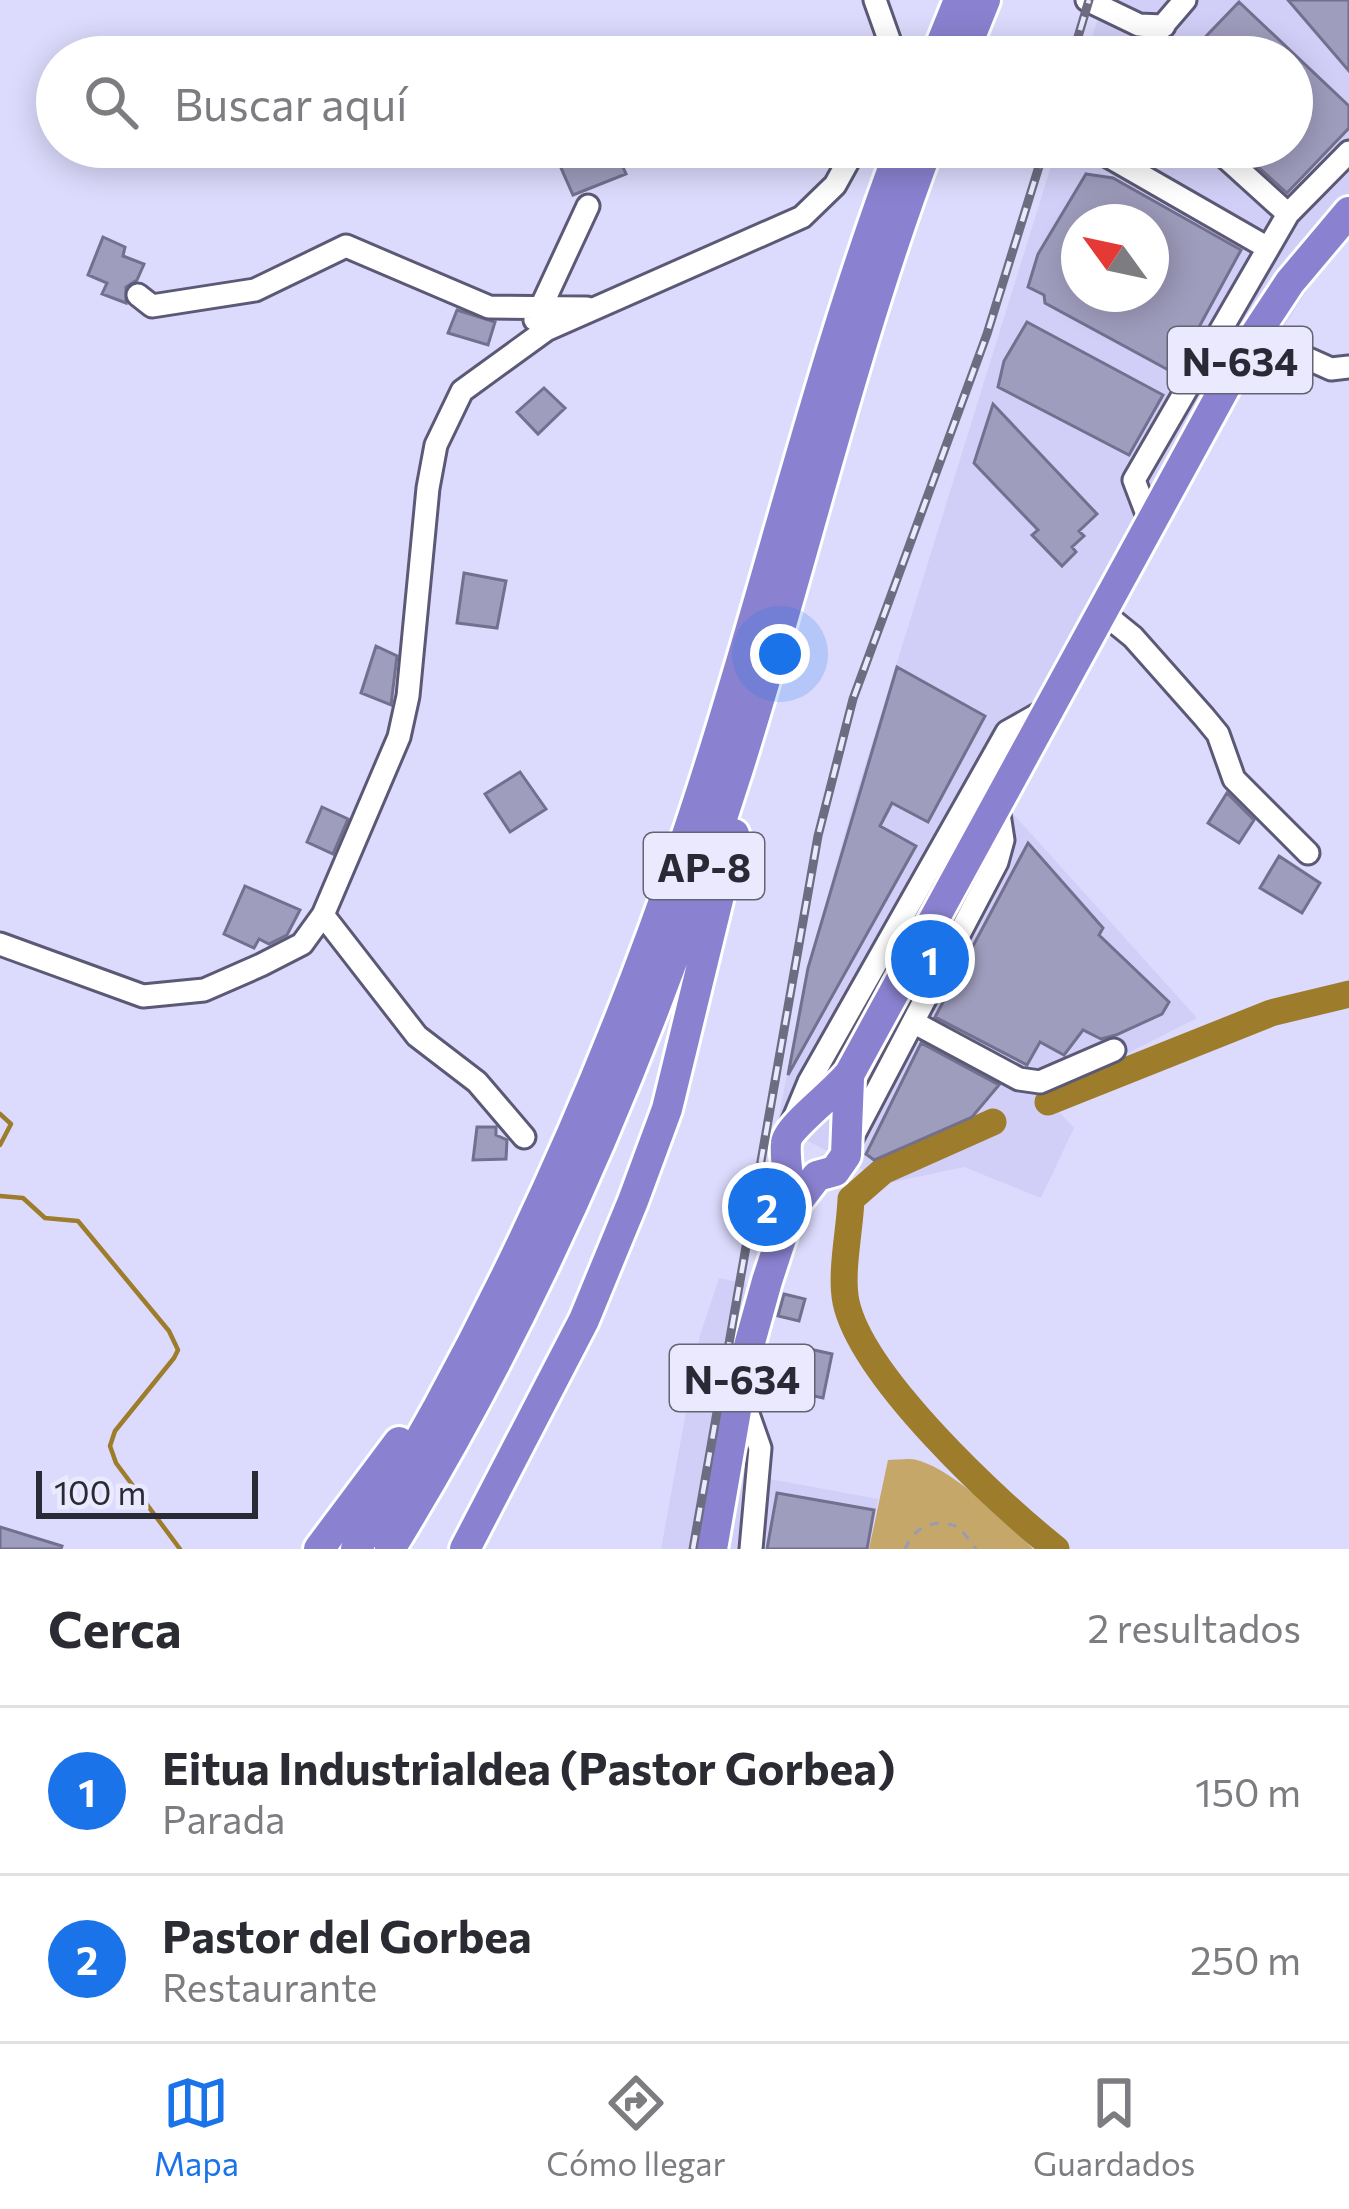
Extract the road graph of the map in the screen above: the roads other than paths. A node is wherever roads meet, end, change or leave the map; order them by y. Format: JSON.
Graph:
{"nodes":[{"id":1,"x":875,"y":0,"type":"edge"},
{"id":2,"x":959,"y":0,"type":"edge"},
{"id":3,"x":985,"y":0,"type":"edge"},
{"id":4,"x":1087,"y":0,"type":"edge"},
{"id":5,"x":1185,"y":0,"type":"edge"},
{"id":6,"x":1122,"y":14,"type":"junction"},
{"id":7,"x":1164,"y":26,"type":"junction"},
{"id":8,"x":888,"y":36,"type":"edge"},
{"id":9,"x":944,"y":36,"type":"edge"},
{"id":10,"x":970,"y":36,"type":"edge"},
{"id":11,"x":1130,"y":36,"type":"edge"},
{"id":12,"x":1155,"y":36,"type":"edge"},
{"id":13,"x":1349,"y":152,"type":"edge"},
{"id":14,"x":845,"y":168,"type":"edge"},
{"id":15,"x":894,"y":168,"type":"edge"},
{"id":16,"x":921,"y":168,"type":"edge"},
{"id":17,"x":1127,"y":168,"type":"edge"},
{"id":18,"x":1237,"y":168,"type":"edge"},
{"id":19,"x":588,"y":206,"type":"dead end"},
{"id":20,"x":1349,"y":212,"type":"edge"},
{"id":21,"x":1288,"y":214,"type":"junction"},
{"id":22,"x":1268,"y":248,"type":"junction"},
{"id":23,"x":138,"y":295,"type":"dead end"},
{"id":24,"x":593,"y":308,"type":"junction"},
{"id":25,"x":538,"y":309,"type":"junction"},
{"id":26,"x":1255,"y":335,"type":"junction"},
{"id":27,"x":527,"y":344,"type":"junction"},
{"id":28,"x":1349,"y":368,"type":"edge"},
{"id":29,"x":1150,"y":522,"type":"junction"},
{"id":30,"x":1101,"y":611,"type":"junction"},
{"id":31,"x":786,"y":613,"type":"junction"},
{"id":32,"x":1046,"y":710,"type":"junction"},
{"id":33,"x":997,"y":800,"type":"junction"},
{"id":34,"x":1308,"y":853,"type":"dead end"},
{"id":35,"x":322,"y":915,"type":"junction"},
{"id":36,"x":0,"y":944,"type":"edge"},
{"id":37,"x":913,"y":1022,"type":"junction"},
{"id":38,"x":1114,"y":1050,"type":"dead end"},
{"id":39,"x":850,"y":1073,"type":"junction"},
{"id":40,"x":801,"y":1121,"type":"junction"},
{"id":41,"x":524,"y":1137,"type":"dead end"},
{"id":42,"x":847,"y":1140,"type":"junction"},
{"id":43,"x":790,"y":1161,"type":"junction"},
{"id":44,"x":817,"y":1177,"type":"junction"},
{"id":45,"x":790,"y":1211,"type":"junction"},
{"id":46,"x":481,"y":1324,"type":"junction"},
{"id":47,"x":740,"y":1390,"type":"junction"},
{"id":48,"x":319,"y":1549,"type":"edge"},
{"id":49,"x":356,"y":1549,"type":"edge"},
{"id":50,"x":390,"y":1549,"type":"edge"},
{"id":51,"x":465,"y":1549,"type":"edge"},
{"id":52,"x":712,"y":1549,"type":"edge"},
{"id":53,"x":751,"y":1549,"type":"edge"}],
"edges":[{"from":1,"to":8,"type":"street"},
{"from":2,"to":9,"type":"highway"},
{"from":3,"to":10,"type":"highway"},
{"from":4,"to":6,"type":"street"},
{"from":5,"to":7,"type":"street"},
{"from":6,"to":7,"type":"street"},
{"from":6,"to":11,"type":"street"},
{"from":7,"to":12,"type":"street"},
{"from":13,"to":21,"type":"street"},
{"from":14,"to":24,"type":"street"},
{"from":15,"to":46,"type":"highway","number":"AP-8"},
{"from":16,"to":31,"type":"highway","number":"AP-8"},
{"from":17,"to":22,"type":"street"},
{"from":18,"to":21,"type":"street"},
{"from":19,"to":25,"type":"street"},
{"from":20,"to":26,"type":"highway","number":"N-634"},
{"from":21,"to":22,"type":"street"},
{"from":22,"to":29,"type":"street"},
{"from":23,"to":25,"type":"street"},
{"from":24,"to":25,"type":"street"},
{"from":24,"to":27,"type":"street"},
{"from":25,"to":27,"type":"street"},
{"from":26,"to":28,"type":"street"},
{"from":26,"to":29,"type":"highway","number":"N-634"},
{"from":27,"to":35,"type":"street"},
{"from":29,"to":30,"type":"highway","number":"N-634"},
{"from":30,"to":32,"type":"highway","number":"N-634"},
{"from":30,"to":34,"type":"street"},
{"from":31,"to":50,"type":"highway","number":"AP-8"},
{"from":31,"to":51,"type":"highway"},
{"from":32,"to":33,"type":"highway","number":"N-634"},
{"from":32,"to":40,"type":"street"},
{"from":33,"to":37,"type":"street"},
{"from":33,"to":39,"type":"highway","number":"N-634"},
{"from":35,"to":36,"type":"street"},
{"from":35,"to":41,"type":"street"},
{"from":37,"to":38,"type":"street"},
{"from":37,"to":42,"type":"street"},
{"from":39,"to":40,"type":"highway","number":"N-634"},
{"from":39,"to":42,"type":"highway","number":"N-634"},
{"from":40,"to":42,"type":"highway"},
{"from":40,"to":43,"type":"highway","number":"N-634"},
{"from":42,"to":44,"type":"highway","number":"N-634"},
{"from":43,"to":44,"type":"highway"},
{"from":43,"to":45,"type":"highway","number":"N-634"},
{"from":44,"to":45,"type":"highway","number":"N-634"},
{"from":45,"to":47,"type":"highway","number":"N-634"},
{"from":46,"to":48,"type":"highway"},
{"from":46,"to":49,"type":"highway","number":"AP-8"},
{"from":47,"to":52,"type":"highway","number":"N-634"},
{"from":47,"to":53,"type":"street"}]}
